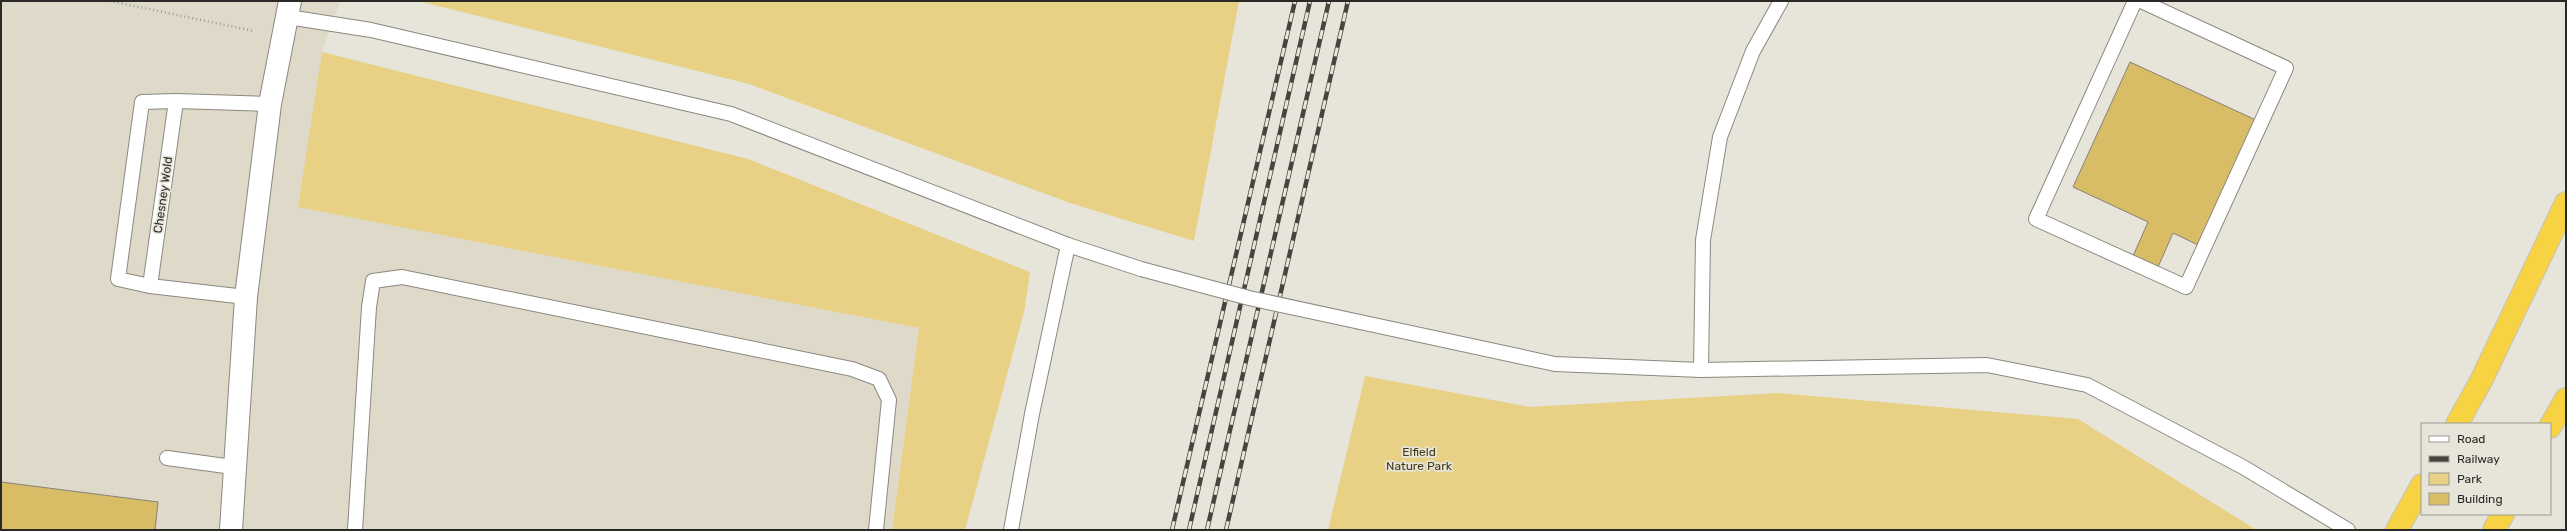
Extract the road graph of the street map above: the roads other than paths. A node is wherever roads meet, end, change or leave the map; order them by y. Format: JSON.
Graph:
{"nodes":[{"id":1,"x":1781,"y":1,"type":"edge"},
{"id":2,"x":2135,"y":1,"type":"edge"},
{"id":3,"x":2141,"y":1,"type":"edge"},
{"id":4,"x":288,"y":19,"type":"edge"},
{"id":5,"x":176,"y":101,"type":"junction"},
{"id":6,"x":270,"y":104,"type":"junction"},
{"id":7,"x":2566,"y":203,"type":"edge"},
{"id":8,"x":1068,"y":245,"type":"junction"},
{"id":9,"x":150,"y":286,"type":"junction"},
{"id":10,"x":246,"y":297,"type":"junction"},
{"id":11,"x":1701,"y":370,"type":"junction"},
{"id":12,"x":2566,"y":399,"type":"edge"},
{"id":13,"x":2457,"y":423,"type":"edge"},
{"id":14,"x":2551,"y":425,"type":"edge"},
{"id":15,"x":167,"y":458,"type":"dead end"},
{"id":16,"x":233,"y":467,"type":"junction"},
{"id":17,"x":2421,"y":487,"type":"edge"},
{"id":18,"x":2502,"y":515,"type":"edge"},
{"id":19,"x":231,"y":530,"type":"edge"},
{"id":20,"x":355,"y":530,"type":"edge"},
{"id":21,"x":876,"y":530,"type":"edge"},
{"id":22,"x":1011,"y":530,"type":"edge"},
{"id":23,"x":2348,"y":530,"type":"edge"},
{"id":24,"x":2397,"y":530,"type":"edge"},
{"id":25,"x":2494,"y":530,"type":"edge"}],
"edges":[{"from":1,"to":11,"type":"lane"},
{"from":2,"to":3,"type":"lane"},
{"from":4,"to":6,"type":"street"},
{"from":4,"to":8,"type":"lane"},
{"from":5,"to":6,"type":"lane"},
{"from":5,"to":9,"type":"lane","name":"Chesney Wold"},
{"from":5,"to":9,"type":"lane"},
{"from":6,"to":10,"type":"street"},
{"from":7,"to":13,"type":"highway"},
{"from":8,"to":11,"type":"lane","bridge":true},
{"from":8,"to":22,"type":"lane"},
{"from":9,"to":10,"type":"lane"},
{"from":10,"to":16,"type":"street"},
{"from":11,"to":23,"type":"lane"},
{"from":12,"to":14,"type":"highway"},
{"from":15,"to":16,"type":"lane"},
{"from":16,"to":19,"type":"street"},
{"from":17,"to":24,"type":"highway"},
{"from":18,"to":25,"type":"highway"},
{"from":20,"to":21,"type":"lane"}]}
